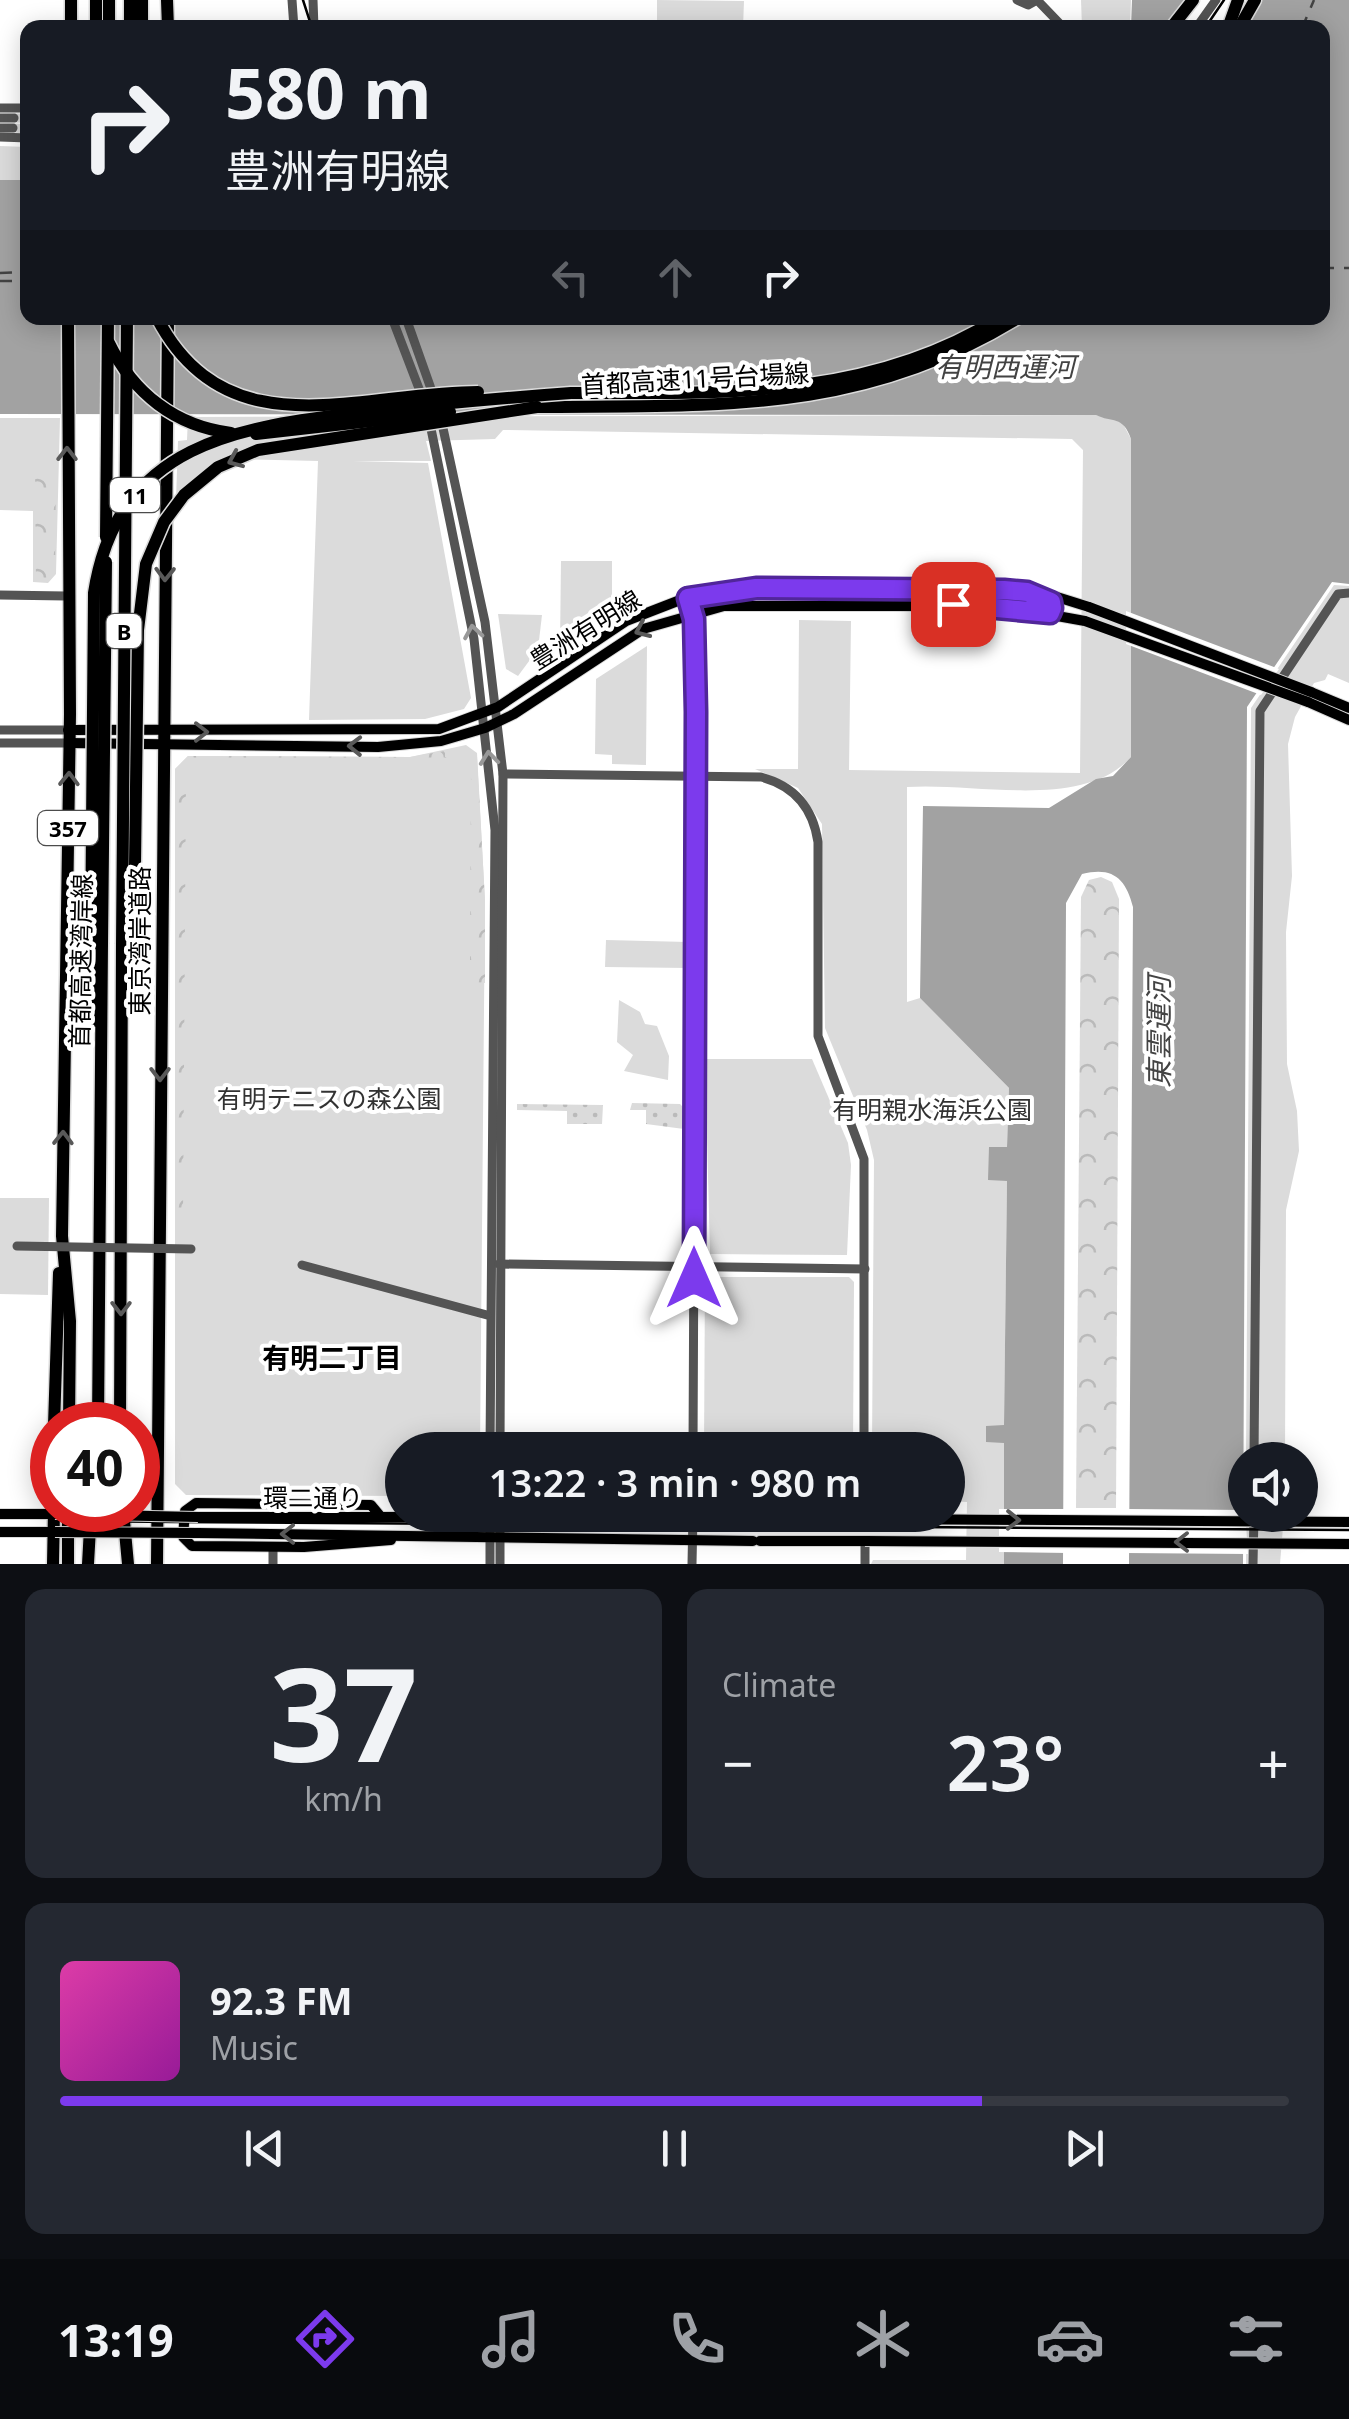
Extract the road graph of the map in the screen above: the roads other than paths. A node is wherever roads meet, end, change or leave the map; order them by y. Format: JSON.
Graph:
{"nodes":[{"id":1,"x":1017,"y":0,"type":"edge"},
{"id":2,"x":1037,"y":0,"type":"edge"},
{"id":3,"x":1193,"y":0,"type":"edge"},
{"id":4,"x":1056,"y":20,"type":"edge"},
{"id":5,"x":1177,"y":20,"type":"edge"},
{"id":6,"x":0,"y":118,"type":"edge"},
{"id":7,"x":0,"y":128,"type":"edge"},
{"id":8,"x":68,"y":325,"type":"edge"},
{"id":9,"x":104,"y":325,"type":"edge"},
{"id":10,"x":106,"y":325,"type":"edge"},
{"id":11,"x":127,"y":325,"type":"edge"},
{"id":12,"x":161,"y":325,"type":"edge"},
{"id":13,"x":168,"y":325,"type":"edge"},
{"id":14,"x":395,"y":325,"type":"edge"},
{"id":15,"x":409,"y":325,"type":"edge"},
{"id":16,"x":984,"y":325,"type":"edge"},
{"id":17,"x":1004,"y":325,"type":"edge"},
{"id":18,"x":572,"y":393,"type":"junction"},
{"id":19,"x":537,"y":407,"type":"junction"},
{"id":20,"x":1027,"y":592,"type":"junction"},
{"id":21,"x":1349,"y":593,"type":"edge"},
{"id":22,"x":0,"y":595,"type":"edge"},
{"id":23,"x":66,"y":596,"type":"junction"},
{"id":24,"x":688,"y":598,"type":"junction"},
{"id":25,"x":692,"y":612,"type":"junction"},
{"id":26,"x":1050,"y":613,"type":"junction"},
{"id":27,"x":498,"y":707,"type":"junction"},
{"id":28,"x":1349,"y":708,"type":"edge"},
{"id":29,"x":484,"y":714,"type":"junction"},
{"id":30,"x":1349,"y":720,"type":"edge"},
{"id":31,"x":499,"y":721,"type":"junction"},
{"id":32,"x":485,"y":728,"type":"junction"},
{"id":33,"x":0,"y":730,"type":"edge"},
{"id":34,"x":69,"y":737,"type":"junction"},
{"id":35,"x":163,"y":738,"type":"junction"},
{"id":36,"x":0,"y":744,"type":"edge"},
{"id":37,"x":503,"y":774,"type":"junction"},
{"id":38,"x":696,"y":775,"type":"junction"},
{"id":39,"x":97,"y":944,"type":"junction"},
{"id":40,"x":128,"y":944,"type":"junction"},
{"id":41,"x":159,"y":1198,"type":"junction"},
{"id":42,"x":62,"y":1236,"type":"junction"},
{"id":43,"x":17,"y":1246,"type":"dead end"},
{"id":44,"x":191,"y":1249,"type":"dead end"},
{"id":45,"x":503,"y":1264,"type":"junction"},
{"id":46,"x":302,"y":1265,"type":"dead end"},
{"id":47,"x":491,"y":1265,"type":"junction"},
{"id":48,"x":692,"y":1265,"type":"junction"},
{"id":49,"x":865,"y":1269,"type":"junction"},
{"id":50,"x":487,"y":1315,"type":"dead end"},
{"id":51,"x":54,"y":1402,"type":"edge"},
{"id":52,"x":69,"y":1402,"type":"edge"},
{"id":53,"x":96,"y":1402,"type":"edge"},
{"id":54,"x":120,"y":1402,"type":"edge"},
{"id":55,"x":490,"y":1432,"type":"edge"},
{"id":56,"x":500,"y":1432,"type":"edge"},
{"id":57,"x":693,"y":1432,"type":"edge"},
{"id":58,"x":864,"y":1432,"type":"edge"},
{"id":59,"x":1254,"y":1442,"type":"edge"},
{"id":60,"x":30,"y":1513,"type":"edge"},
{"id":61,"x":0,"y":1514,"type":"edge"},
{"id":62,"x":160,"y":1516,"type":"edge"},
{"id":63,"x":166,"y":1516,"type":"junction"},
{"id":64,"x":381,"y":1517,"type":"junction"},
{"id":65,"x":385,"y":1517,"type":"edge"},
{"id":66,"x":965,"y":1520,"type":"edge"},
{"id":67,"x":1349,"y":1522,"type":"edge"},
{"id":68,"x":0,"y":1532,"type":"edge"},
{"id":69,"x":30,"y":1532,"type":"edge"},
{"id":70,"x":54,"y":1532,"type":"joint"},
{"id":71,"x":60,"y":1532,"type":"edge"},
{"id":72,"x":92,"y":1532,"type":"edge"},
{"id":73,"x":95,"y":1532,"type":"edge"},
{"id":74,"x":120,"y":1532,"type":"edge"},
{"id":75,"x":124,"y":1532,"type":"edge"},
{"id":76,"x":494,"y":1532,"type":"edge"},
{"id":77,"x":496,"y":1532,"type":"edge"},
{"id":78,"x":692,"y":1532,"type":"edge"},
{"id":79,"x":1254,"y":1532,"type":"edge"},
{"id":80,"x":166,"y":1533,"type":"junction"},
{"id":81,"x":412,"y":1537,"type":"junction"},
{"id":82,"x":495,"y":1538,"type":"junction"},
{"id":83,"x":692,"y":1541,"type":"junction"},
{"id":84,"x":866,"y":1542,"type":"junction"},
{"id":85,"x":1349,"y":1544,"type":"edge"},
{"id":86,"x":273,"y":1547,"type":"junction"},
{"id":87,"x":62,"y":1560,"type":"edge"},
{"id":88,"x":88,"y":1564,"type":"edge"},
{"id":89,"x":97,"y":1564,"type":"edge"},
{"id":90,"x":119,"y":1564,"type":"edge"},
{"id":91,"x":128,"y":1564,"type":"edge"},
{"id":92,"x":157,"y":1564,"type":"edge"},
{"id":93,"x":165,"y":1564,"type":"edge"},
{"id":94,"x":273,"y":1564,"type":"edge"},
{"id":95,"x":490,"y":1564,"type":"edge"},
{"id":96,"x":500,"y":1564,"type":"edge"},
{"id":97,"x":692,"y":1564,"type":"edge"},
{"id":98,"x":865,"y":1564,"type":"edge"},
{"id":99,"x":1253,"y":1564,"type":"edge"}],
"edges":[{"from":1,"to":2,"type":"street"},
{"from":2,"to":4,"type":"street"},
{"from":3,"to":5,"type":"highway"},
{"from":6,"to":7,"type":"street"},
{"from":23,"to":8,"type":"highway","number":"357","one_way":true},
{"from":9,"to":39,"type":"highway","name":"首都高速湾岸線","number":"B","bridge":true},
{"from":10,"to":19,"type":"highway","number":"11","bridge":true},
{"from":11,"to":40,"type":"highway","name":"首都高速湾岸線","number":"B","bridge":true},
{"from":12,"to":18,"type":"highway","number":"11","bridge":true},
{"from":13,"to":35,"type":"highway","name":"東京湾岸道路","one_way":true,"bridge":true},
{"from":29,"to":14,"type":"street","one_way":true,"bridge":true},
{"from":15,"to":27,"type":"street","bridge":true},
{"from":16,"to":18,"type":"highway","name":"首都高速11号台場線","number":"11"},
{"from":17,"to":19,"type":"highway","name":"首都高速11号台場線","number":"11"},
{"from":18,"to":39,"type":"highway","number":"11","bridge":true},
{"from":19,"to":40,"type":"highway","number":"11","one_way":true,"bridge":true},
{"from":20,"to":24,"type":"main road","name":"豊洲有明線"},
{"from":20,"to":26,"type":"main road"},
{"from":20,"to":28,"type":"main road","name":"豊洲有明線","bridge":true},
{"from":21,"to":59,"type":"street"},
{"from":22,"to":23,"type":"street"},
{"from":23,"to":34,"type":"highway","number":"357"},
{"from":24,"to":25,"type":"street"},
{"from":24,"to":27,"type":"main road","name":"豊洲有明線"},
{"from":25,"to":26,"type":"main road","name":"豊洲有明線"},
{"from":25,"to":31,"type":"main road","name":"豊洲有明線","one_way":true},
{"from":25,"to":38,"type":"street"},
{"from":26,"to":30,"type":"main road","name":"豊洲有明線","bridge":true},
{"from":27,"to":29,"type":"main road","name":"豊洲有明線"},
{"from":27,"to":31,"type":"street"},
{"from":29,"to":32,"type":"street"},
{"from":35,"to":29,"type":"main road","name":"豊洲有明線","one_way":true},
{"from":31,"to":32,"type":"main road","name":"豊洲有明線"},
{"from":31,"to":37,"type":"street"},
{"from":32,"to":35,"type":"main road","name":"豊洲有明線","one_way":true},
{"from":47,"to":32,"type":"street","one_way":true},
{"from":33,"to":34,"type":"street"},
{"from":34,"to":35,"type":"main road","name":"豊洲有明線"},
{"from":34,"to":36,"type":"street"},
{"from":42,"to":34,"type":"highway","number":"357","one_way":true},
{"from":35,"to":41,"type":"highway","name":"東京湾岸道路","one_way":true},
{"from":37,"to":38,"type":"street"},
{"from":37,"to":45,"type":"street"},
{"from":38,"to":48,"type":"street"},
{"from":38,"to":49,"type":"street"},
{"from":39,"to":53,"type":"highway","number":"11"},
{"from":40,"to":54,"type":"highway","name":"首都高速湾岸線","number":"B","one_way":true},
{"from":41,"to":63,"type":"highway"},
{"from":41,"to":92,"type":"highway","name":"東京湾岸道路"},
{"from":42,"to":51,"type":"highway","number":"357"},
{"from":42,"to":52,"type":"highway","number":"357"},
{"from":43,"to":44,"type":"street","bridge":true},
{"from":45,"to":47,"type":"street"},
{"from":45,"to":48,"type":"street"},
{"from":45,"to":56,"type":"street"},
{"from":46,"to":50,"type":"street"},
{"from":47,"to":55,"type":"street"},
{"from":48,"to":49,"type":"street"},
{"from":48,"to":57,"type":"street"},
{"from":49,"to":58,"type":"street"},
{"from":60,"to":61,"type":"main road"},
{"from":62,"to":63,"type":"main road","name":"環二通り","bridge":true},
{"from":63,"to":64,"type":"main road","name":"環二通り","bridge":true},
{"from":63,"to":80,"type":"highway","bridge":true},
{"from":64,"to":65,"type":"main road","name":"環二通り"},
{"from":64,"to":86,"type":"main road"},
{"from":66,"to":67,"type":"main road","name":"環二通り","one_way":true,"bridge":true},
{"from":68,"to":69,"type":"main road"},
{"from":70,"to":80,"type":"main road","name":"環二通り","bridge":true},
{"from":70,"to":87,"type":"highway"},
{"from":71,"to":87,"type":"highway"},
{"from":72,"to":88,"type":"highway"},
{"from":73,"to":89,"type":"highway"},
{"from":74,"to":90,"type":"highway"},
{"from":75,"to":91,"type":"highway"},
{"from":76,"to":82,"type":"street"},
{"from":77,"to":82,"type":"street"},
{"from":78,"to":83,"type":"street"},
{"from":79,"to":99,"type":"street"},
{"from":81,"to":80,"type":"main road","name":"環二通り","one_way":true,"bridge":true},
{"from":80,"to":93,"type":"highway"},
{"from":81,"to":82,"type":"main road","name":"環二通り"},
{"from":81,"to":86,"type":"main road"},
{"from":82,"to":83,"type":"main road","name":"環二通り"},
{"from":82,"to":95,"type":"street"},
{"from":82,"to":96,"type":"street"},
{"from":83,"to":84,"type":"main road","name":"環二通り"},
{"from":83,"to":97,"type":"street"},
{"from":85,"to":84,"type":"main road","name":"環二通り","one_way":true,"bridge":true},
{"from":84,"to":98,"type":"street"},
{"from":86,"to":94,"type":"street"}]}
